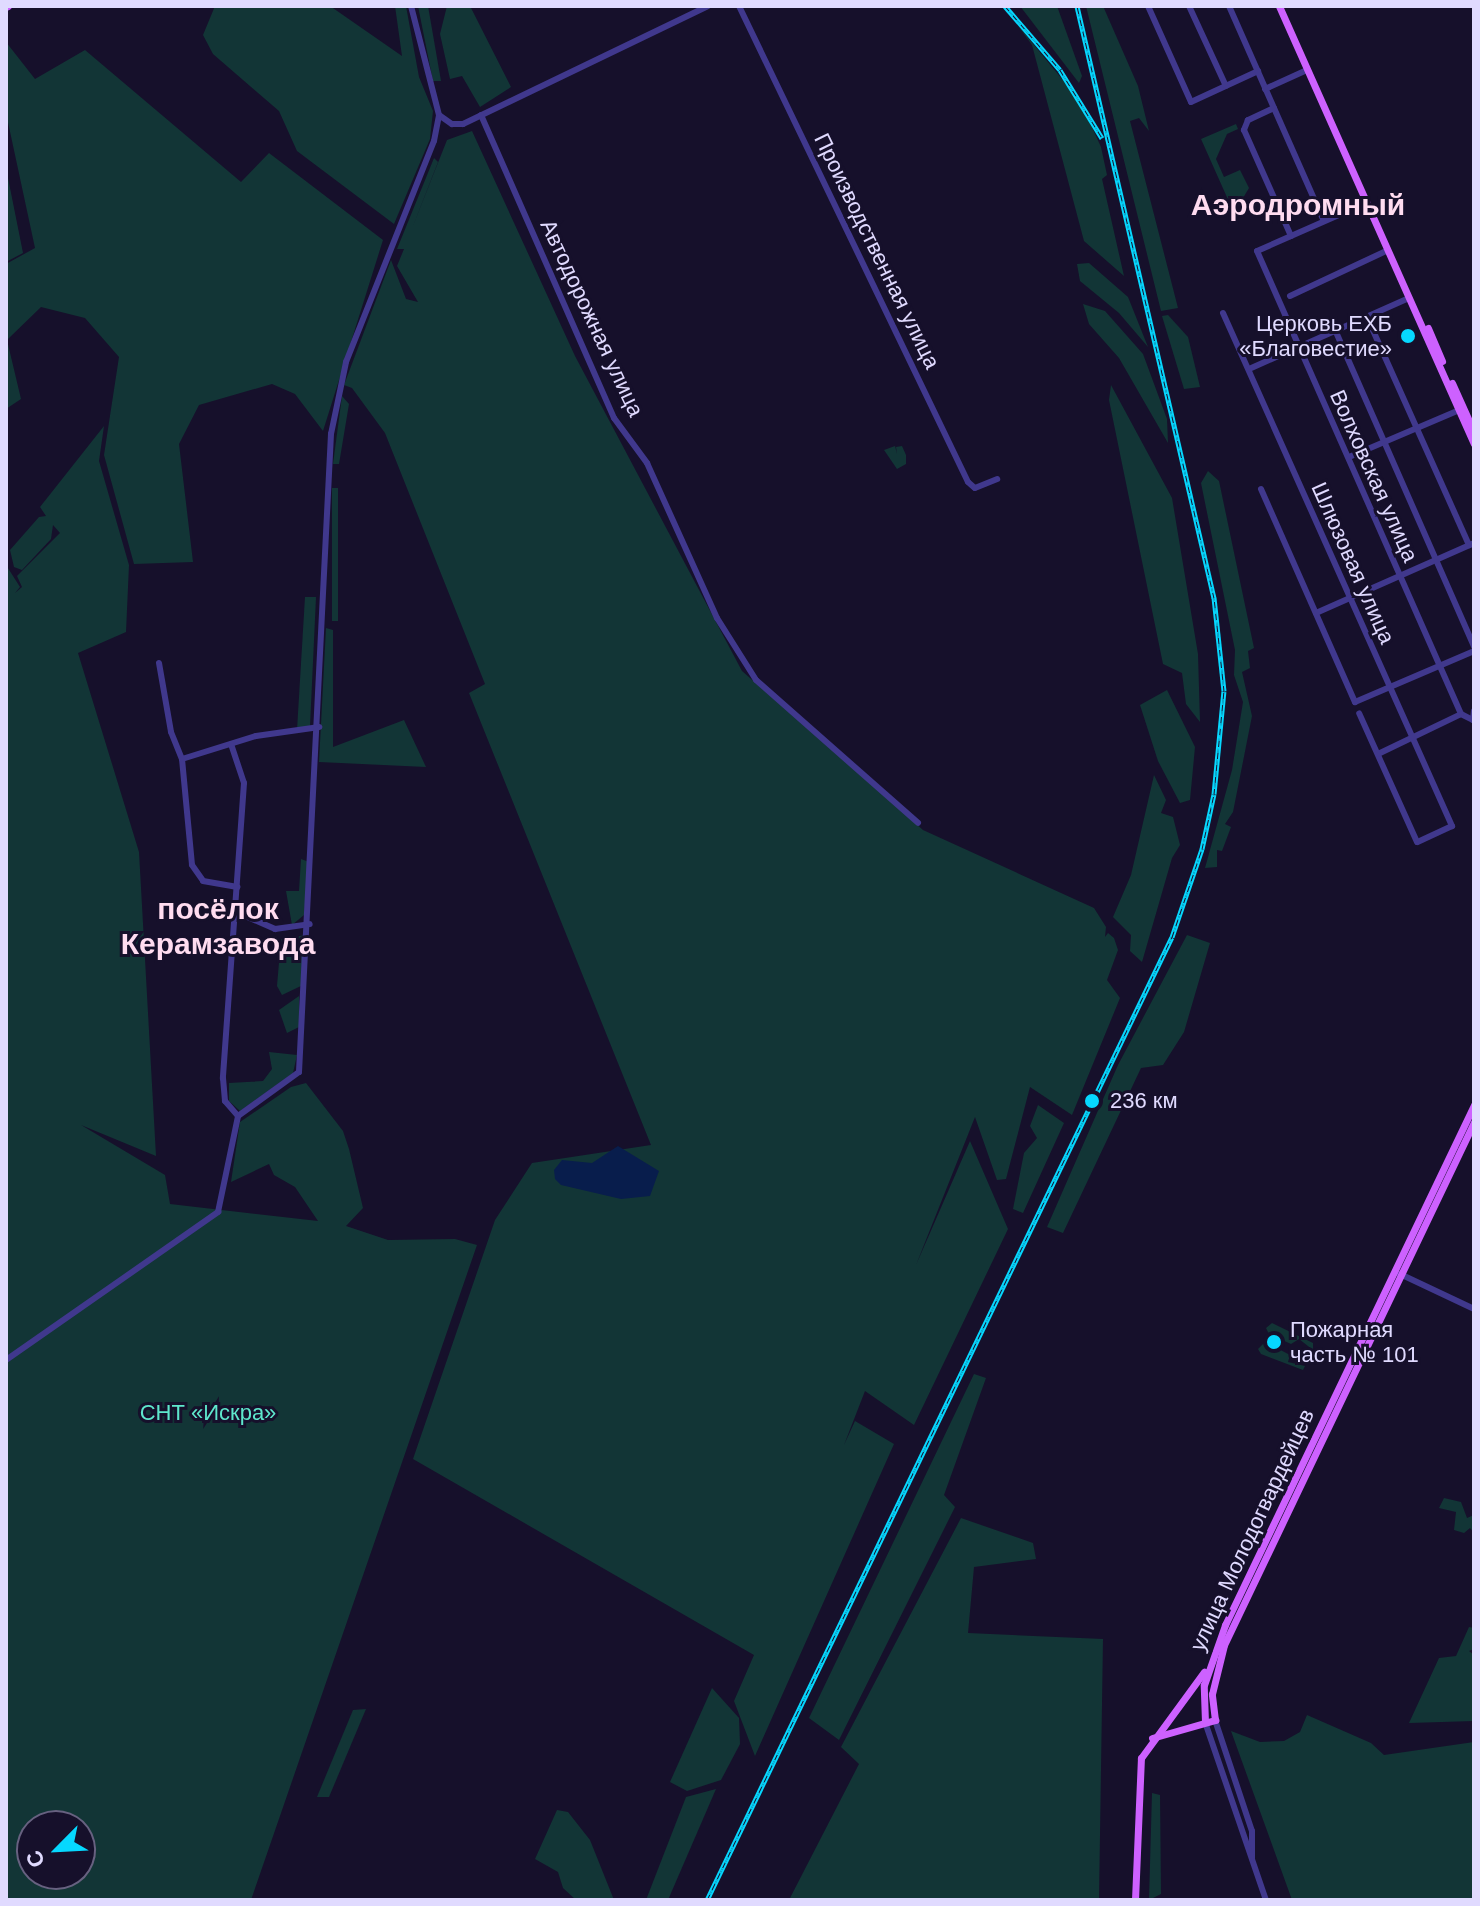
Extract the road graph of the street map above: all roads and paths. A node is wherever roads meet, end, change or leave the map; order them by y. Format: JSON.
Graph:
{"nodes":[{"id":1,"x":411,"y":6,"type":"edge"},
{"id":2,"x":708,"y":6,"type":"edge"},
{"id":3,"x":739,"y":6,"type":"edge"},
{"id":4,"x":1148,"y":6,"type":"edge"},
{"id":5,"x":1189,"y":6,"type":"edge"},
{"id":6,"x":1229,"y":6,"type":"edge"},
{"id":7,"x":1281,"y":6,"type":"edge"},
{"id":8,"x":1309,"y":69,"type":"junction"},
{"id":9,"x":1258,"y":71,"type":"junction"},
{"id":10,"x":1226,"y":86,"type":"junction"},
{"id":11,"x":1265,"y":89,"type":"junction"},
{"id":12,"x":1274,"y":108,"type":"junction"},
{"id":13,"x":439,"y":115,"type":"junction"},
{"id":14,"x":481,"y":115,"type":"junction"},
{"id":15,"x":1368,"y":202,"type":"junction"},
{"id":16,"x":1324,"y":221,"type":"junction"},
{"id":17,"x":1291,"y":236,"type":"junction"},
{"id":18,"x":1390,"y":249,"type":"junction"},
{"id":19,"x":1290,"y":296,"type":"dead end"},
{"id":20,"x":1411,"y":298,"type":"junction"},
{"id":21,"x":1223,"y":313,"type":"dead end"},
{"id":22,"x":1367,"y":317,"type":"junction"},
{"id":23,"x":1336,"y":332,"type":"junction"},
{"id":24,"x":1299,"y":348,"type":"junction"},
{"id":25,"x":1249,"y":369,"type":"junction"},
{"id":26,"x":1461,"y":409,"type":"junction"},
{"id":27,"x":1416,"y":430,"type":"junction"},
{"id":28,"x":1474,"y":432,"type":"edge"},
{"id":29,"x":1382,"y":443,"type":"junction"},
{"id":30,"x":1474,"y":444,"type":"edge"},
{"id":31,"x":1349,"y":457,"type":"junction"},
{"id":32,"x":997,"y":479,"type":"dead end"},
{"id":33,"x":1261,"y":489,"type":"dead end"},
{"id":34,"x":1472,"y":544,"type":"edge"},
{"id":35,"x":1435,"y":560,"type":"junction"},
{"id":36,"x":1399,"y":576,"type":"junction"},
{"id":37,"x":1350,"y":599,"type":"junction"},
{"id":38,"x":1316,"y":613,"type":"junction"},
{"id":39,"x":1474,"y":649,"type":"edge"},
{"id":40,"x":159,"y":663,"type":"dead end"},
{"id":41,"x":1439,"y":665,"type":"junction"},
{"id":42,"x":1389,"y":687,"type":"junction"},
{"id":43,"x":1474,"y":711,"type":"edge"},
{"id":44,"x":1359,"y":713,"type":"dead end"},
{"id":45,"x":1461,"y":714,"type":"junction"},
{"id":46,"x":319,"y":727,"type":"junction"},
{"id":47,"x":1412,"y":737,"type":"junction"},
{"id":48,"x":231,"y":744,"type":"junction"},
{"id":49,"x":1378,"y":754,"type":"junction"},
{"id":50,"x":182,"y":759,"type":"junction"},
{"id":51,"x":918,"y":823,"type":"dead end"},
{"id":52,"x":237,"y":887,"type":"junction"},
{"id":53,"x":234,"y":911,"type":"junction"},
{"id":54,"x":310,"y":924,"type":"junction"},
{"id":55,"x":1474,"y":1106,"type":"edge"},
{"id":56,"x":238,"y":1116,"type":"junction"},
{"id":57,"x":1474,"y":1122,"type":"edge"},
{"id":58,"x":1468,"y":1133,"type":"edge"},
{"id":59,"x":1398,"y":1273,"type":"junction"},
{"id":60,"x":1474,"y":1309,"type":"edge"},
{"id":61,"x":6,"y":1360,"type":"edge"},
{"id":62,"x":1302,"y":1472,"type":"junction"},
{"id":63,"x":1209,"y":1663,"type":"junction"},
{"id":64,"x":1215,"y":1720,"type":"junction"},
{"id":65,"x":1205,"y":1722,"type":"junction"},
{"id":66,"x":1152,"y":1738,"type":"junction"},
{"id":67,"x":1252,"y":1862,"type":"junction"},
{"id":68,"x":1135,"y":1900,"type":"edge"},
{"id":69,"x":1266,"y":1900,"type":"edge"}],
"edges":[{"from":1,"to":13,"type":"street"},
{"from":2,"to":14,"type":"street"},
{"from":3,"to":32,"type":"street","name":"Производственная улица"},
{"from":4,"to":10,"type":"street"},
{"from":5,"to":10,"type":"street"},
{"from":6,"to":9,"type":"street"},
{"from":7,"to":8,"type":"main road"},
{"from":8,"to":11,"type":"street"},
{"from":8,"to":15,"type":"main road"},
{"from":9,"to":10,"type":"street"},
{"from":9,"to":11,"type":"street"},
{"from":11,"to":12,"type":"street"},
{"from":12,"to":16,"type":"street"},
{"from":12,"to":17,"type":"street"},
{"from":13,"to":14,"type":"street"},
{"from":13,"to":46,"type":"street"},
{"from":14,"to":51,"type":"street","name":"Автодорожная улица"},
{"from":15,"to":16,"type":"street"},
{"from":15,"to":18,"type":"main road"},
{"from":16,"to":17,"type":"street"},
{"from":17,"to":24,"type":"street","name":"Волховская улица"},
{"from":18,"to":19,"type":"street"},
{"from":18,"to":20,"type":"main road"},
{"from":20,"to":22,"type":"street"},
{"from":20,"to":26,"type":"main road"},
{"from":21,"to":25,"type":"street","name":"Шлюзовая улица"},
{"from":22,"to":23,"type":"street"},
{"from":22,"to":27,"type":"street"},
{"from":23,"to":24,"type":"street"},
{"from":23,"to":29,"type":"street"},
{"from":24,"to":25,"type":"street"},
{"from":24,"to":31,"type":"street","name":"Волховская улица"},
{"from":25,"to":37,"type":"street","name":"Шлюзовая улица"},
{"from":26,"to":27,"type":"street"},
{"from":26,"to":28,"type":"main road"},
{"from":26,"to":30,"type":"main road"},
{"from":27,"to":29,"type":"street"},
{"from":27,"to":34,"type":"street"},
{"from":29,"to":31,"type":"street"},
{"from":29,"to":35,"type":"street"},
{"from":31,"to":36,"type":"street","name":"Волховская улица"},
{"from":33,"to":38,"type":"street"},
{"from":34,"to":35,"type":"street"},
{"from":35,"to":36,"type":"street"},
{"from":35,"to":39,"type":"street"},
{"from":36,"to":37,"type":"street"},
{"from":36,"to":41,"type":"street","name":"Волховская улица"},
{"from":37,"to":38,"type":"street"},
{"from":37,"to":42,"type":"street","name":"Шлюзовая улица"},
{"from":38,"to":42,"type":"street"},
{"from":39,"to":41,"type":"street"},
{"from":40,"to":50,"type":"street"},
{"from":41,"to":42,"type":"street"},
{"from":41,"to":45,"type":"street","name":"Волховская улица"},
{"from":42,"to":47,"type":"street","name":"Шлюзовая улица"},
{"from":43,"to":45,"type":"street"},
{"from":44,"to":49,"type":"street"},
{"from":45,"to":47,"type":"street"},
{"from":46,"to":48,"type":"street"},
{"from":46,"to":54,"type":"street"},
{"from":47,"to":49,"type":"street"},
{"from":47,"to":49,"type":"street","name":"Шлюзовая улица"},
{"from":48,"to":50,"type":"street"},
{"from":48,"to":52,"type":"street"},
{"from":50,"to":52,"type":"street"},
{"from":52,"to":53,"type":"street"},
{"from":53,"to":54,"type":"street"},
{"from":53,"to":56,"type":"street"},
{"from":54,"to":56,"type":"street"},
{"from":55,"to":58,"type":"main road","name":"улица Молодогвардейцев"},
{"from":56,"to":61,"type":"street"},
{"from":57,"to":58,"type":"main road","name":"улица Молодогвардейцев"},
{"from":58,"to":59,"type":"main road","name":"улица Молодогвардейцев"},
{"from":59,"to":60,"type":"street"},
{"from":59,"to":62,"type":"main road","name":"улица Молодогвардейцев"},
{"from":62,"to":63,"type":"main road","name":"улица Молодогвардейцев"},
{"from":62,"to":64,"type":"main road","name":"улица Молодогвардейцев"},
{"from":63,"to":65,"type":"main road","name":"улица Молодогвардейцев"},
{"from":63,"to":66,"type":"main road"},
{"from":64,"to":65,"type":"main road"},
{"from":64,"to":67,"type":"street","name":"улица Молодогвардейцев"},
{"from":65,"to":66,"type":"main road"},
{"from":65,"to":67,"type":"street","name":"улица Молодогвардейцев"},
{"from":66,"to":68,"type":"main road"},
{"from":67,"to":69,"type":"street"}]}
